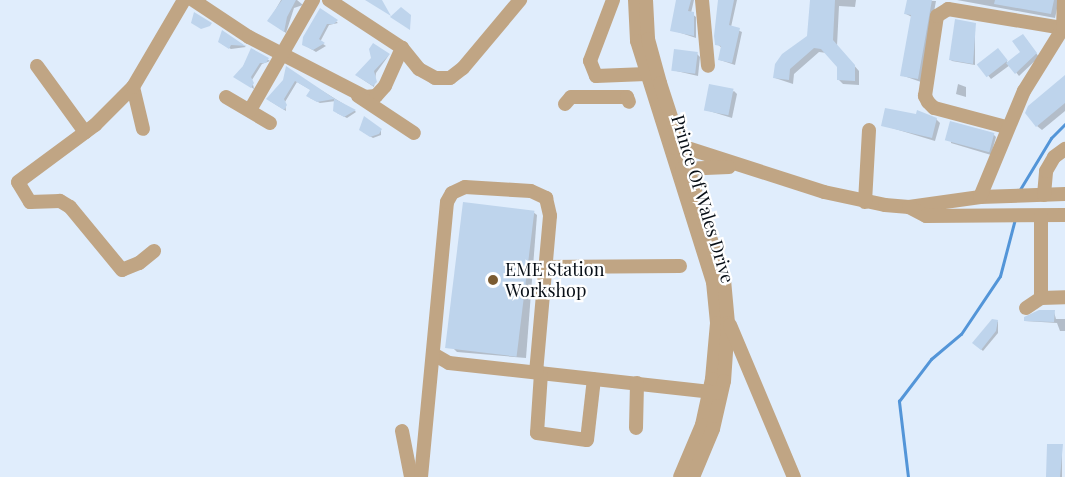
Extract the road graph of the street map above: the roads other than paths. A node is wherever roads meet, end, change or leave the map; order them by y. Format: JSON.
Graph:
{"nodes":[{"id":1,"x":184,"y":0,"type":"edge"},
{"id":2,"x":193,"y":0,"type":"edge"},
{"id":3,"x":313,"y":0,"type":"edge"},
{"id":4,"x":329,"y":0,"type":"edge"},
{"id":5,"x":520,"y":0,"type":"edge"},
{"id":6,"x":613,"y":0,"type":"edge"},
{"id":7,"x":635,"y":0,"type":"edge"},
{"id":8,"x":646,"y":0,"type":"edge"},
{"id":9,"x":702,"y":0,"type":"edge"},
{"id":10,"x":1064,"y":0,"type":"edge"},
{"id":11,"x":1064,"y":28,"type":"junction"},
{"id":12,"x":402,"y":48,"type":"junction"},
{"id":13,"x":281,"y":54,"type":"junction"},
{"id":14,"x":37,"y":66,"type":"dead end"},
{"id":15,"x":708,"y":66,"type":"dead end"},
{"id":16,"x":646,"y":74,"type":"junction"},
{"id":17,"x":596,"y":76,"type":"junction"},
{"id":18,"x":133,"y":87,"type":"junction"},
{"id":19,"x":356,"y":94,"type":"junction"},
{"id":20,"x":594,"y":97,"type":"junction"},
{"id":21,"x":226,"y":98,"type":"dead end"},
{"id":22,"x":629,"y":102,"type":"dead end"},
{"id":23,"x":566,"y":104,"type":"dead end"},
{"id":24,"x":250,"y":110,"type":"junction"},
{"id":25,"x":270,"y":123,"type":"dead end"},
{"id":26,"x":1006,"y":127,"type":"junction"},
{"id":27,"x":143,"y":129,"type":"dead end"},
{"id":28,"x":869,"y":130,"type":"dead end"},
{"id":29,"x":85,"y":132,"type":"junction"},
{"id":30,"x":414,"y":133,"type":"dead end"},
{"id":31,"x":676,"y":148,"type":"junction"},
{"id":32,"x":1065,"y":149,"type":"edge"},
{"id":33,"x":743,"y":168,"type":"junction"},
{"id":34,"x":682,"y":169,"type":"junction"},
{"id":35,"x":1065,"y":194,"type":"edge"},
{"id":36,"x":1039,"y":195,"type":"junction"},
{"id":37,"x":980,"y":198,"type":"junction"},
{"id":38,"x":865,"y":202,"type":"junction"},
{"id":39,"x":909,"y":207,"type":"junction"},
{"id":40,"x":1065,"y":215,"type":"edge"},
{"id":41,"x":1041,"y":216,"type":"junction"},
{"id":42,"x":154,"y":251,"type":"dead end"},
{"id":43,"x":680,"y":266,"type":"dead end"},
{"id":44,"x":545,"y":267,"type":"junction"},
{"id":45,"x":1065,"y":297,"type":"edge"},
{"id":46,"x":1041,"y":298,"type":"junction"},
{"id":47,"x":1026,"y":308,"type":"dead end"},
{"id":48,"x":723,"y":323,"type":"junction"},
{"id":49,"x":435,"y":355,"type":"junction"},
{"id":50,"x":539,"y":372,"type":"junction"},
{"id":51,"x":594,"y":378,"type":"junction"},
{"id":52,"x":637,"y":383,"type":"junction"},
{"id":53,"x":716,"y":392,"type":"junction"},
{"id":54,"x":636,"y":428,"type":"dead end"},
{"id":55,"x":402,"y":430,"type":"dead end"},
{"id":56,"x":789,"y":473,"type":"edge"},
{"id":57,"x":411,"y":477,"type":"edge"},
{"id":58,"x":421,"y":477,"type":"edge"},
{"id":59,"x":680,"y":477,"type":"edge"},
{"id":60,"x":693,"y":477,"type":"edge"}],
"edges":[{"from":1,"to":18,"type":"street"},
{"from":2,"to":13,"type":"street"},
{"from":3,"to":13,"type":"street"},
{"from":4,"to":12,"type":"street"},
{"from":5,"to":12,"type":"street"},
{"from":6,"to":17,"type":"street"},
{"from":7,"to":16,"type":"street","name":"Prince Of Wales Drive"},
{"from":8,"to":31,"type":"street","name":"Prince Of Wales Drive"},
{"from":9,"to":15,"type":"street"},
{"from":10,"to":11,"type":"street"},
{"from":11,"to":26,"type":"street"},
{"from":11,"to":26,"type":"street"},
{"from":12,"to":19,"type":"street"},
{"from":13,"to":19,"type":"street"},
{"from":13,"to":24,"type":"street"},
{"from":14,"to":29,"type":"street"},
{"from":16,"to":17,"type":"street"},
{"from":16,"to":31,"type":"street","name":"Prince Of Wales Drive"},
{"from":17,"to":20,"type":"street"},
{"from":18,"to":27,"type":"street"},
{"from":18,"to":29,"type":"street"},
{"from":19,"to":30,"type":"street"},
{"from":20,"to":22,"type":"street"},
{"from":20,"to":23,"type":"street"},
{"from":21,"to":24,"type":"street"},
{"from":24,"to":25,"type":"street"},
{"from":26,"to":37,"type":"street"},
{"from":28,"to":38,"type":"street"},
{"from":29,"to":42,"type":"street"},
{"from":31,"to":33,"type":"street"},
{"from":31,"to":34,"type":"street","name":"Prince Of Wales Drive"},
{"from":32,"to":36,"type":"street"},
{"from":33,"to":34,"type":"street"},
{"from":33,"to":38,"type":"street"},
{"from":34,"to":48,"type":"street","name":"Prince Of Wales Drive"},
{"from":35,"to":36,"type":"street"},
{"from":36,"to":37,"type":"street"},
{"from":37,"to":39,"type":"street"},
{"from":38,"to":39,"type":"street"},
{"from":39,"to":41,"type":"street"},
{"from":40,"to":41,"type":"street"},
{"from":41,"to":46,"type":"street"},
{"from":43,"to":44,"type":"street"},
{"from":44,"to":49,"type":"street"},
{"from":44,"to":50,"type":"street"},
{"from":45,"to":46,"type":"street"},
{"from":46,"to":47,"type":"street"},
{"from":48,"to":53,"type":"street","name":"Prince Of Wales Drive"},
{"from":48,"to":56,"type":"street"},
{"from":49,"to":50,"type":"street"},
{"from":49,"to":58,"type":"street"},
{"from":50,"to":51,"type":"street"},
{"from":50,"to":51,"type":"street"},
{"from":51,"to":52,"type":"street"},
{"from":52,"to":53,"type":"street"},
{"from":52,"to":54,"type":"street"},
{"from":53,"to":59,"type":"street","name":"Prince Of Wales Drive"},
{"from":53,"to":60,"type":"street","name":"Prince Of Wales Drive"},
{"from":55,"to":57,"type":"street"}]}
